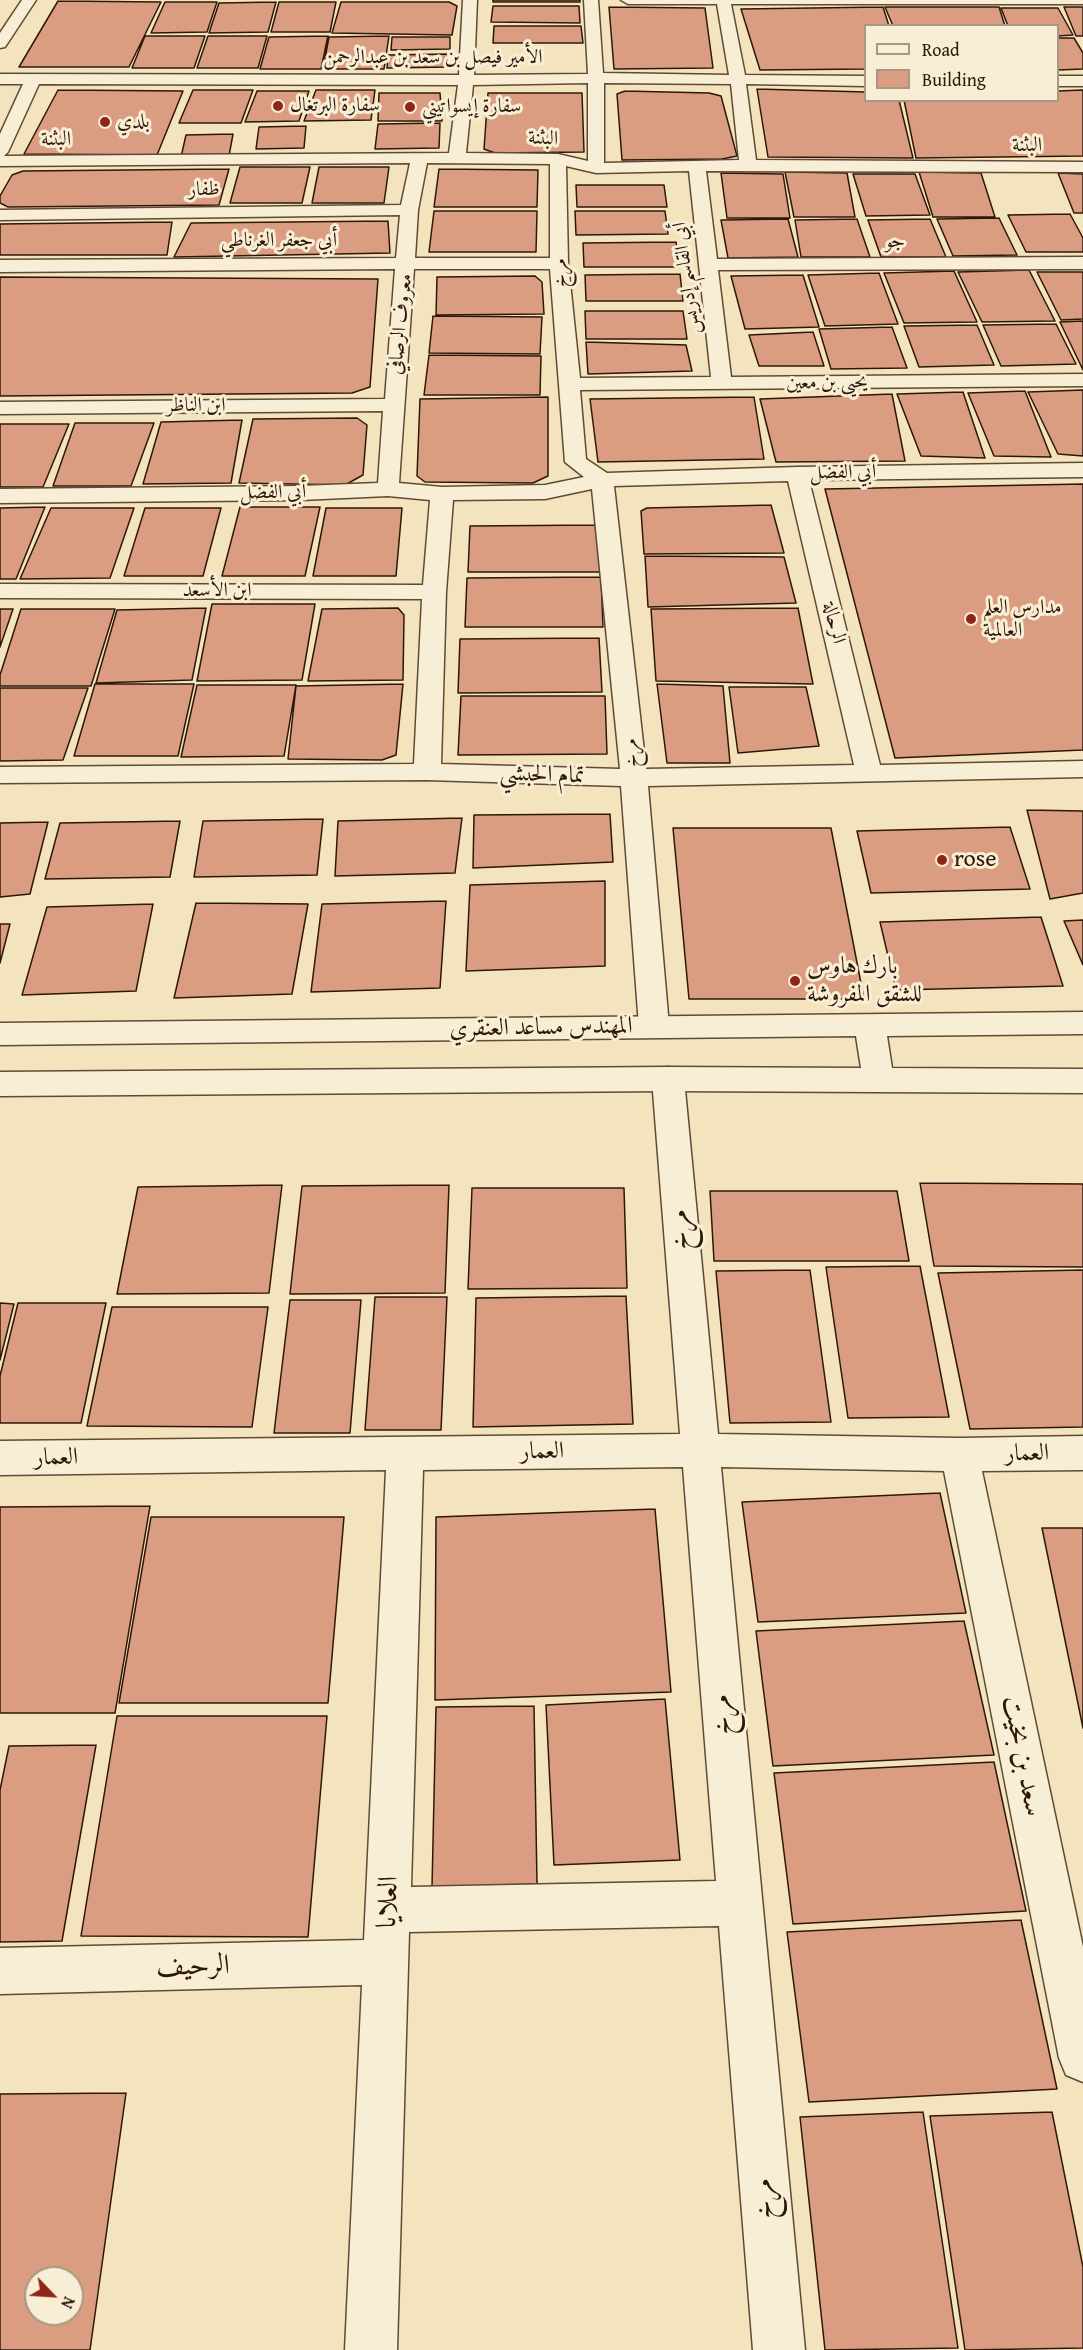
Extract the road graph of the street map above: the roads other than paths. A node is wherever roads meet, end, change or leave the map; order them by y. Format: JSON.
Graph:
{"nodes":[{"id":1,"x":29,"y":0,"type":"edge"},
{"id":2,"x":470,"y":0,"type":"edge"},
{"id":3,"x":591,"y":0,"type":"edge"},
{"id":4,"x":628,"y":0,"type":"edge"},
{"id":5,"x":973,"y":0,"type":"edge"},
{"id":6,"x":1083,"y":0,"type":"edge"},
{"id":7,"x":723,"y":1,"type":"edge"},
{"id":8,"x":0,"y":44,"type":"edge"},
{"id":9,"x":596,"y":78,"type":"junction"},
{"id":10,"x":0,"y":79,"type":"edge"},
{"id":11,"x":33,"y":79,"type":"junction"},
{"id":12,"x":466,"y":80,"type":"junction"},
{"id":13,"x":738,"y":81,"type":"junction"},
{"id":14,"x":864,"y":81,"type":"edge"},
{"id":15,"x":1059,"y":81,"type":"edge"},
{"id":16,"x":1083,"y":81,"type":"edge"},
{"id":17,"x":0,"y":152,"type":"edge"},
{"id":18,"x":458,"y":158,"type":"junction"},
{"id":19,"x":419,"y":159,"type":"junction"},
{"id":20,"x":558,"y":159,"type":"junction"},
{"id":21,"x":0,"y":161,"type":"edge"},
{"id":22,"x":748,"y":165,"type":"junction"},
{"id":23,"x":1083,"y":167,"type":"edge"},
{"id":24,"x":596,"y":168,"type":"junction"},
{"id":25,"x":697,"y":168,"type":"junction"},
{"id":26,"x":410,"y":210,"type":"junction"},
{"id":27,"x":0,"y":214,"type":"edge"},
{"id":28,"x":559,"y":262,"type":"junction"},
{"id":29,"x":407,"y":263,"type":"junction"},
{"id":30,"x":1083,"y":263,"type":"edge"},
{"id":31,"x":707,"y":265,"type":"junction"},
{"id":32,"x":0,"y":266,"type":"edge"},
{"id":33,"x":1083,"y":380,"type":"edge"},
{"id":34,"x":570,"y":384,"type":"junction"},
{"id":35,"x":722,"y":384,"type":"junction"},
{"id":36,"x":393,"y":405,"type":"junction"},
{"id":37,"x":0,"y":408,"type":"edge"},
{"id":38,"x":1083,"y":470,"type":"edge"},
{"id":39,"x":797,"y":474,"type":"junction"},
{"id":40,"x":602,"y":480,"type":"junction"},
{"id":41,"x":388,"y":489,"type":"junction"},
{"id":42,"x":442,"y":494,"type":"junction"},
{"id":43,"x":0,"y":496,"type":"edge"},
{"id":44,"x":0,"y":591,"type":"edge"},
{"id":45,"x":434,"y":592,"type":"junction"},
{"id":46,"x":1083,"y":769,"type":"edge"},
{"id":47,"x":427,"y":772,"type":"junction"},
{"id":48,"x":869,"y":772,"type":"junction"},
{"id":49,"x":0,"y":775,"type":"edge"},
{"id":50,"x":634,"y":778,"type":"junction"},
{"id":51,"x":1083,"y":1023,"type":"edge"},
{"id":52,"x":870,"y":1025,"type":"junction"},
{"id":53,"x":654,"y":1026,"type":"junction"},
{"id":54,"x":0,"y":1034,"type":"edge"},
{"id":55,"x":668,"y":1079,"type":"junction"},
{"id":56,"x":878,"y":1080,"type":"junction"},
{"id":57,"x":1083,"y":1081,"type":"edge"},
{"id":58,"x":0,"y":1084,"type":"edge"},
{"id":59,"x":700,"y":1450,"type":"junction"},
{"id":60,"x":1083,"y":1453,"type":"edge"},
{"id":61,"x":405,"y":1454,"type":"junction"},
{"id":62,"x":960,"y":1455,"type":"junction"},
{"id":63,"x":0,"y":1458,"type":"edge"},
{"id":64,"x":739,"y":1903,"type":"junction"},
{"id":65,"x":388,"y":1910,"type":"junction"},
{"id":66,"x":386,"y":1962,"type":"junction"},
{"id":67,"x":0,"y":1971,"type":"edge"},
{"id":68,"x":1083,"y":2058,"type":"edge"},
{"id":69,"x":371,"y":2350,"type":"edge"},
{"id":70,"x":779,"y":2350,"type":"edge"}],
"edges":[{"from":1,"to":8,"type":"street"},
{"from":2,"to":12,"type":"street"},
{"from":3,"to":9,"type":"street"},
{"from":4,"to":7,"type":"street"},
{"from":5,"to":6,"type":"street"},
{"from":5,"to":7,"type":"street"},
{"from":7,"to":13,"type":"street"},
{"from":9,"to":12,"type":"street","name":"الأمير فيصل بن سعد بن عبدالرحمن"},
{"from":9,"to":13,"type":"street","name":"الأمير فيصل بن سعد بن عبدالرحمن"},
{"from":9,"to":24,"type":"street"},
{"from":10,"to":11,"type":"street","name":"الأمير فيصل بن سعد بن عبدالرحمن"},
{"from":11,"to":12,"type":"street","name":"الأمير فيصل بن سعد بن عبدالرحمن"},
{"from":11,"to":17,"type":"street"},
{"from":12,"to":18,"type":"street"},
{"from":13,"to":14,"type":"street","name":"الأمير فيصل بن سعد بن عبدالرحمن"},
{"from":13,"to":22,"type":"street"},
{"from":15,"to":16,"type":"street"},
{"from":18,"to":19,"type":"street","name":"البثنة"},
{"from":18,"to":20,"type":"street","name":"البثنة"},
{"from":19,"to":21,"type":"street","name":"البثنة"},
{"from":19,"to":26,"type":"street","name":"معروف الرصافي"},
{"from":20,"to":24,"type":"street","name":"البثنة"},
{"from":20,"to":28,"type":"street","name":"مرخ"},
{"from":22,"to":23,"type":"street","name":"البثنة"},
{"from":22,"to":25,"type":"street","name":"البثنة"},
{"from":24,"to":25,"type":"street","name":"البثنة"},
{"from":25,"to":31,"type":"street","name":"أبي القاسم إدريس"},
{"from":26,"to":27,"type":"street","name":"ظفار"},
{"from":26,"to":29,"type":"street","name":"معروف الرصافي"},
{"from":28,"to":29,"type":"street","name":"أبي جعفر الغرناطي"},
{"from":28,"to":34,"type":"street","name":"مرخ"},
{"from":29,"to":32,"type":"street","name":"أبي جعفر الغرناطي"},
{"from":29,"to":36,"type":"street","name":"معروف الرصافي"},
{"from":30,"to":31,"type":"street","name":"جو"},
{"from":31,"to":35,"type":"street","name":"أبي القاسم إدريس"},
{"from":33,"to":35,"type":"street","name":"يحيى بن معين"},
{"from":34,"to":35,"type":"street","name":"يحيى بن معين"},
{"from":34,"to":40,"type":"street","name":"مرخ"},
{"from":36,"to":37,"type":"street","name":"ابن الناظر"},
{"from":36,"to":41,"type":"street","name":"معروف الرصافي"},
{"from":38,"to":39,"type":"street","name":"أبي الفضل"},
{"from":39,"to":40,"type":"street","name":"أبي الفضل"},
{"from":39,"to":48,"type":"street","name":"الرحالة"},
{"from":40,"to":42,"type":"street","name":"أبي الفضل"},
{"from":40,"to":50,"type":"street","name":"مرخ"},
{"from":41,"to":42,"type":"street","name":"أبي الفضل"},
{"from":41,"to":43,"type":"street","name":"أبي الفضل"},
{"from":42,"to":45,"type":"street"},
{"from":44,"to":45,"type":"street","name":"ابن الأسعد"},
{"from":45,"to":47,"type":"street"},
{"from":46,"to":48,"type":"street","name":"تمام الحبشي"},
{"from":47,"to":49,"type":"street","name":"تمام الحبشي"},
{"from":47,"to":50,"type":"street","name":"تمام الحبشي"},
{"from":48,"to":50,"type":"street","name":"تمام الحبشي"},
{"from":50,"to":53,"type":"street","name":"مرخ"},
{"from":51,"to":52,"type":"street","name":"المهندس مساعد العنقري"},
{"from":52,"to":53,"type":"street","name":"المهندس مساعد العنقري"},
{"from":52,"to":56,"type":"street"},
{"from":53,"to":54,"type":"street","name":"المهندس مساعد العنقري"},
{"from":55,"to":56,"type":"street"},
{"from":55,"to":58,"type":"street"},
{"from":55,"to":59,"type":"street","name":"مرخ"},
{"from":56,"to":57,"type":"street"},
{"from":59,"to":61,"type":"street","name":"العمار"},
{"from":59,"to":62,"type":"street","name":"العمار"},
{"from":59,"to":64,"type":"street","name":"مرخ"},
{"from":60,"to":62,"type":"street","name":"العمار"},
{"from":61,"to":63,"type":"street","name":"العمار"},
{"from":61,"to":65,"type":"street","name":"العلايا"},
{"from":62,"to":68,"type":"street","name":"سعد بن بخيت"},
{"from":64,"to":65,"type":"street"},
{"from":64,"to":70,"type":"street","name":"مرخ"},
{"from":65,"to":66,"type":"street","name":"العلايا"},
{"from":66,"to":67,"type":"street","name":"الرحيف"},
{"from":66,"to":69,"type":"street","name":"العلايا"}]}
